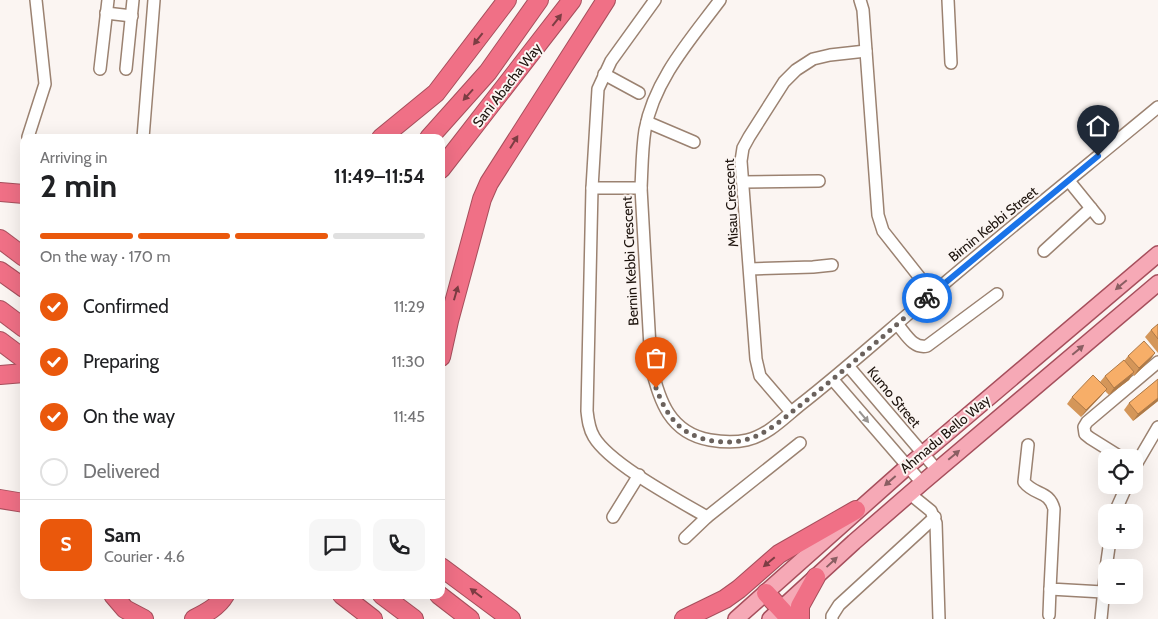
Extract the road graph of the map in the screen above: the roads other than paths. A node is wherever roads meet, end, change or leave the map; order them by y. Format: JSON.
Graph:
{"nodes":[{"id":1,"x":36,"y":0,"type":"edge"},
{"id":2,"x":108,"y":0,"type":"edge"},
{"id":3,"x":134,"y":0,"type":"edge"},
{"id":4,"x":154,"y":0,"type":"edge"},
{"id":5,"x":507,"y":0,"type":"edge"},
{"id":6,"x":539,"y":0,"type":"edge"},
{"id":7,"x":572,"y":0,"type":"edge"},
{"id":8,"x":606,"y":0,"type":"edge"},
{"id":9,"x":654,"y":0,"type":"edge"},
{"id":10,"x":720,"y":0,"type":"edge"},
{"id":11,"x":860,"y":0,"type":"edge"},
{"id":12,"x":948,"y":0,"type":"edge"},
{"id":13,"x":106,"y":13,"type":"junction"},
{"id":14,"x":132,"y":16,"type":"junction"},
{"id":15,"x":866,"y":51,"type":"junction"},
{"id":16,"x":951,"y":63,"type":"dead end"},
{"id":17,"x":100,"y":69,"type":"dead end"},
{"id":18,"x":126,"y":69,"type":"dead end"},
{"id":19,"x":604,"y":74,"type":"junction"},
{"id":20,"x":639,"y":93,"type":"dead end"},
{"id":21,"x":1158,"y":108,"type":"edge"},
{"id":22,"x":647,"y":122,"type":"junction"},
{"id":23,"x":29,"y":134,"type":"edge"},
{"id":24,"x":143,"y":134,"type":"edge"},
{"id":25,"x":386,"y":134,"type":"edge"},
{"id":26,"x":433,"y":134,"type":"edge"},
{"id":27,"x":694,"y":142,"type":"dead end"},
{"id":28,"x":445,"y":164,"type":"edge"},
{"id":29,"x":819,"y":180,"type":"dead end"},
{"id":30,"x":1069,"y":181,"type":"junction"},
{"id":31,"x":743,"y":182,"type":"junction"},
{"id":32,"x":592,"y":188,"type":"junction"},
{"id":33,"x":641,"y":188,"type":"junction"},
{"id":34,"x":0,"y":192,"type":"edge"},
{"id":35,"x":20,"y":194,"type":"edge"},
{"id":36,"x":1091,"y":208,"type":"junction"},
{"id":37,"x":1099,"y":218,"type":"dead end"},
{"id":38,"x":0,"y":239,"type":"edge"},
{"id":39,"x":1044,"y":251,"type":"dead end"},
{"id":40,"x":20,"y":254,"type":"edge"},
{"id":41,"x":1158,"y":254,"type":"edge"},
{"id":42,"x":832,"y":264,"type":"dead end"},
{"id":43,"x":750,"y":269,"type":"junction"},
{"id":44,"x":0,"y":271,"type":"edge"},
{"id":45,"x":1158,"y":283,"type":"edge"},
{"id":46,"x":20,"y":285,"type":"edge"},
{"id":47,"x":932,"y":293,"type":"junction"},
{"id":48,"x":997,"y":294,"type":"dead end"},
{"id":49,"x":0,"y":310,"type":"edge"},
{"id":50,"x":897,"y":324,"type":"junction"},
{"id":51,"x":20,"y":325,"type":"edge"},
{"id":52,"x":445,"y":336,"type":"edge"},
{"id":53,"x":0,"y":341,"type":"edge"},
{"id":54,"x":20,"y":356,"type":"edge"},
{"id":55,"x":1158,"y":362,"type":"edge"},
{"id":56,"x":848,"y":367,"type":"junction"},
{"id":57,"x":20,"y":373,"type":"edge"},
{"id":58,"x":0,"y":375,"type":"edge"},
{"id":59,"x":833,"y":380,"type":"junction"},
{"id":60,"x":792,"y":412,"type":"junction"},
{"id":61,"x":1158,"y":427,"type":"edge"},
{"id":62,"x":800,"y":443,"type":"dead end"},
{"id":63,"x":1028,"y":445,"type":"dead end"},
{"id":64,"x":1108,"y":449,"type":"edge"},
{"id":65,"x":1143,"y":451,"type":"edge"},
{"id":66,"x":922,"y":453,"type":"junction"},
{"id":67,"x":907,"y":466,"type":"junction"},
{"id":68,"x":937,"y":470,"type":"junction"},
{"id":69,"x":639,"y":475,"type":"junction"},
{"id":70,"x":922,"y":483,"type":"junction"},
{"id":71,"x":910,"y":494,"type":"junction"},
{"id":72,"x":0,"y":499,"type":"edge"},
{"id":73,"x":20,"y":502,"type":"edge"},
{"id":74,"x":856,"y":510,"type":"junction"},
{"id":75,"x":613,"y":517,"type":"dead end"},
{"id":76,"x":707,"y":517,"type":"junction"},
{"id":77,"x":934,"y":517,"type":"junction"},
{"id":78,"x":685,"y":538,"type":"dead end"},
{"id":79,"x":448,"y":571,"type":"edge"},
{"id":80,"x":816,"y":577,"type":"junction"},
{"id":81,"x":1050,"y":589,"type":"junction"},
{"id":82,"x":1098,"y":592,"type":"edge"},
{"id":83,"x":766,"y":593,"type":"junction"},
{"id":84,"x":116,"y":599,"type":"edge"},
{"id":85,"x":222,"y":599,"type":"edge"},
{"id":86,"x":347,"y":599,"type":"edge"},
{"id":87,"x":387,"y":599,"type":"edge"},
{"id":88,"x":443,"y":599,"type":"edge"},
{"id":89,"x":1102,"y":604,"type":"edge"},
{"id":90,"x":781,"y":616,"type":"edge"},
{"id":91,"x":1048,"y":616,"type":"dead end"},
{"id":92,"x":144,"y":619,"type":"edge"},
{"id":93,"x":194,"y":619,"type":"edge"},
{"id":94,"x":373,"y":619,"type":"edge"},
{"id":95,"x":414,"y":619,"type":"edge"},
{"id":96,"x":470,"y":619,"type":"edge"},
{"id":97,"x":511,"y":619,"type":"edge"},
{"id":98,"x":684,"y":619,"type":"edge"},
{"id":99,"x":736,"y":619,"type":"edge"},
{"id":100,"x":800,"y":619,"type":"edge"},
{"id":101,"x":832,"y":619,"type":"edge"},
{"id":102,"x":939,"y":619,"type":"edge"},
{"id":103,"x":1101,"y":619,"type":"edge"}],
"edges":[{"from":1,"to":23,"type":"street"},
{"from":2,"to":13,"type":"street"},
{"from":3,"to":14,"type":"street"},
{"from":4,"to":24,"type":"street"},
{"from":5,"to":25,"type":"highway","one_way":true},
{"from":6,"to":26,"type":"highway","name":"Sani Abacha Way","one_way":true},
{"from":28,"to":7,"type":"highway","name":"Sani Abacha Way","one_way":true},
{"from":52,"to":8,"type":"highway","one_way":true},
{"from":9,"to":19,"type":"street"},
{"from":10,"to":22,"type":"street","name":"Bernin Kebbi Crescent"},
{"from":11,"to":15,"type":"street"},
{"from":12,"to":16,"type":"street"},
{"from":13,"to":14,"type":"street"},
{"from":13,"to":17,"type":"street"},
{"from":14,"to":18,"type":"street"},
{"from":15,"to":31,"type":"street","name":"Misau Crescent"},
{"from":15,"to":47,"type":"street"},
{"from":19,"to":20,"type":"street"},
{"from":19,"to":32,"type":"street"},
{"from":21,"to":30,"type":"street","name":"Birnin Kebbi Street"},
{"from":22,"to":27,"type":"street"},
{"from":22,"to":33,"type":"street","name":"Bernin Kebbi Crescent"},
{"from":29,"to":31,"type":"street"},
{"from":30,"to":36,"type":"street"},
{"from":30,"to":47,"type":"street","name":"Birnin Kebbi Street"},
{"from":31,"to":43,"type":"street","name":"Misau Crescent"},
{"from":32,"to":33,"type":"street"},
{"from":32,"to":69,"type":"street"},
{"from":33,"to":60,"type":"street","name":"Bernin Kebbi Crescent"},
{"from":34,"to":35,"type":"highway"},
{"from":36,"to":37,"type":"street"},
{"from":36,"to":39,"type":"street"},
{"from":38,"to":40,"type":"highway"},
{"from":41,"to":66,"type":"main road","name":"Ahmadu Bello Way","one_way":true},
{"from":42,"to":43,"type":"street"},
{"from":43,"to":60,"type":"street","name":"Misau Crescent"},
{"from":44,"to":46,"type":"highway"},
{"from":68,"to":45,"type":"main road","name":"Ahmadu Bello Way","one_way":true},
{"from":47,"to":50,"type":"street","name":"Birnin Kebbi Street"},
{"from":48,"to":50,"type":"street"},
{"from":49,"to":51,"type":"highway"},
{"from":50,"to":56,"type":"street","name":"Birnin Kebbi Street"},
{"from":53,"to":54,"type":"highway"},
{"from":55,"to":64,"type":"street"},
{"from":56,"to":59,"type":"street","name":"Bernin Kebbi Crescent"},
{"from":56,"to":66,"type":"street","name":"Kumo Street"},
{"from":57,"to":58,"type":"highway"},
{"from":59,"to":60,"type":"street","name":"Bernin Kebbi Crescent"},
{"from":59,"to":67,"type":"street","one_way":true},
{"from":61,"to":65,"type":"street"},
{"from":62,"to":76,"type":"street"},
{"from":63,"to":81,"type":"street"},
{"from":66,"to":67,"type":"main road","name":"Ahmadu Bello Way"},
{"from":66,"to":68,"type":"street","name":"Kumo Street"},
{"from":67,"to":70,"type":"street"},
{"from":67,"to":74,"type":"main road","name":"Ahmadu Bello Way","one_way":true},
{"from":68,"to":70,"type":"main road","name":"Ahmadu Bello Way"},
{"from":69,"to":75,"type":"street"},
{"from":69,"to":76,"type":"street"},
{"from":70,"to":71,"type":"main road","name":"Ahmadu Bello Way"},
{"from":71,"to":77,"type":"street"},
{"from":80,"to":71,"type":"main road","name":"Ahmadu Bello Way","one_way":true},
{"from":72,"to":73,"type":"highway"},
{"from":74,"to":83,"type":"main road","name":"Ahmadu Bello Way"},
{"from":74,"to":98,"type":"highway","one_way":true},
{"from":76,"to":78,"type":"street"},
{"from":77,"to":101,"type":"street"},
{"from":77,"to":102,"type":"street"},
{"from":97,"to":79,"type":"highway","one_way":true},
{"from":80,"to":90,"type":"main road","name":"Ahmadu Bello Way"},
{"from":80,"to":100,"type":"highway"},
{"from":81,"to":82,"type":"street"},
{"from":81,"to":91,"type":"street"},
{"from":83,"to":90,"type":"highway"},
{"from":83,"to":99,"type":"main road","name":"Ahmadu Bello Way"},
{"from":84,"to":92,"type":"highway"},
{"from":85,"to":93,"type":"highway"},
{"from":86,"to":94,"type":"highway"},
{"from":87,"to":95,"type":"highway"},
{"from":88,"to":96,"type":"highway"},
{"from":89,"to":103,"type":"street"}]}
